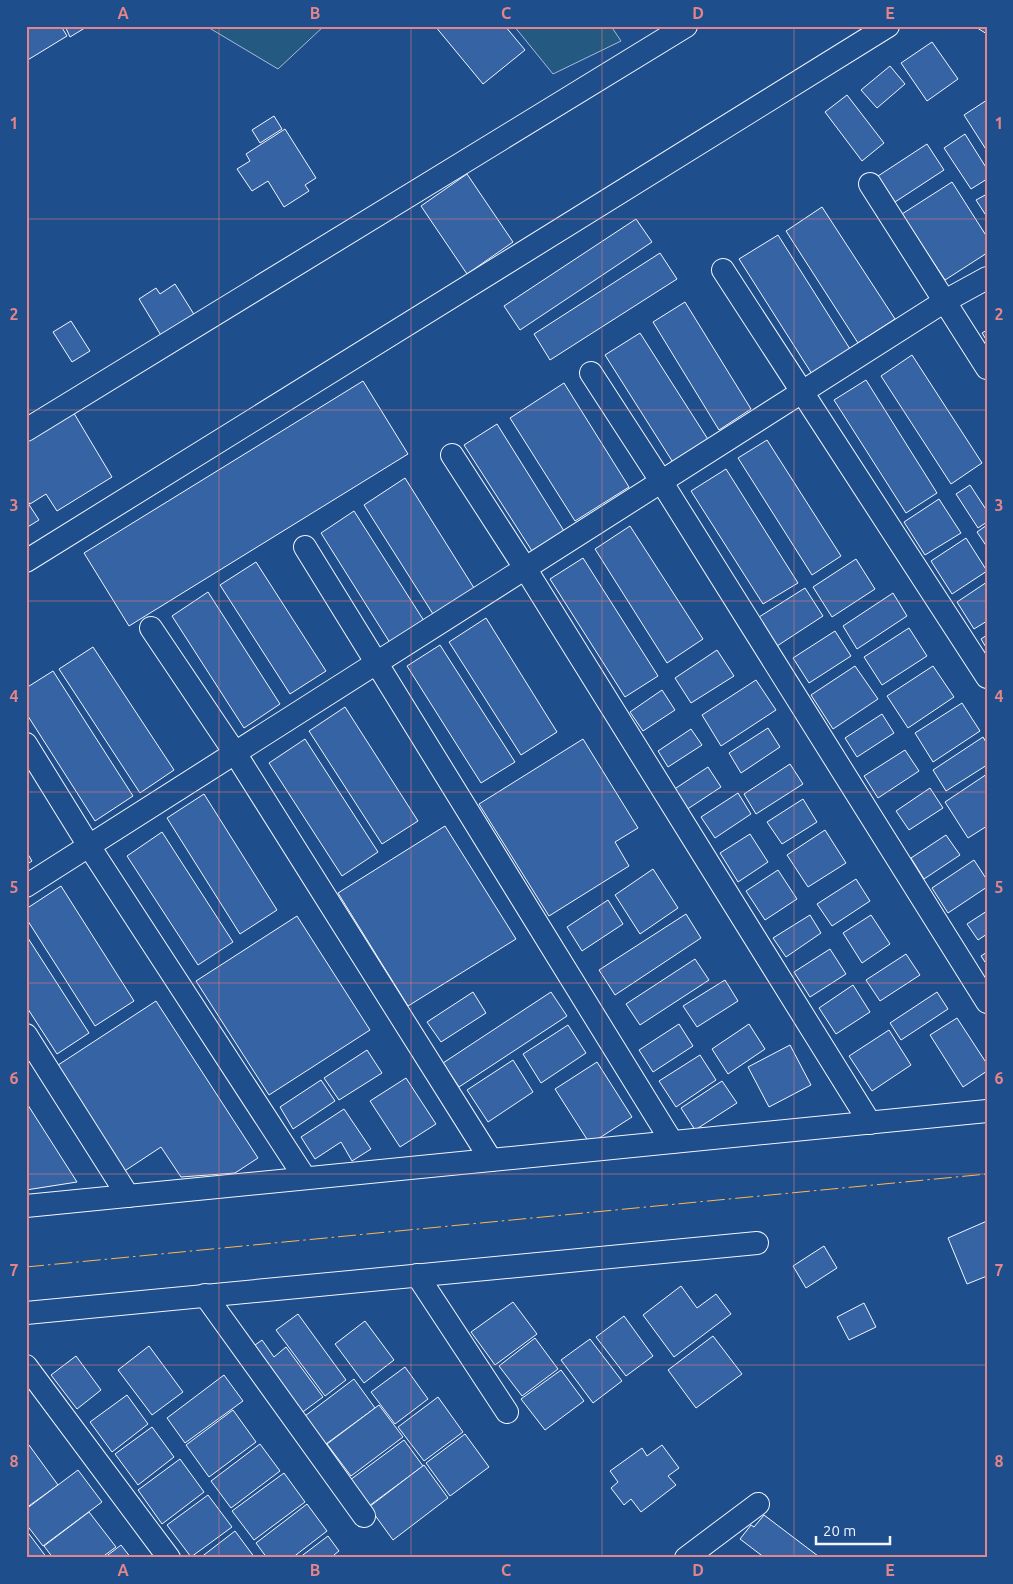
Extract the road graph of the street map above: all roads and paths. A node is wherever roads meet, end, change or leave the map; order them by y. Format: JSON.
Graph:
{"nodes":[{"id":1,"x":686,"y":26,"type":"edge"},
{"id":2,"x":888,"y":26,"type":"edge"},
{"id":3,"x":870,"y":184,"type":"dead end"},
{"id":4,"x":723,"y":270,"type":"dead end"},
{"id":5,"x":987,"y":278,"type":"edge"},
{"id":6,"x":945,"y":301,"type":"junction"},
{"id":7,"x":987,"y":368,"type":"edge"},
{"id":8,"x":591,"y":373,"type":"dead end"},
{"id":9,"x":803,"y":391,"type":"junction"},
{"id":10,"x":26,"y":430,"type":"edge"},
{"id":11,"x":452,"y":455,"type":"dead end"},
{"id":12,"x":661,"y":481,"type":"junction"},
{"id":13,"x":305,"y":547,"type":"dead end"},
{"id":14,"x":26,"y":561,"type":"edge"},
{"id":15,"x":525,"y":568,"type":"junction"},
{"id":16,"x":151,"y":628,"type":"dead end"},
{"id":17,"x":376,"y":663,"type":"junction"},
{"id":18,"x":987,"y":677,"type":"edge"},
{"id":19,"x":26,"y":744,"type":"edge"},
{"id":20,"x":235,"y":753,"type":"junction"},
{"id":21,"x":89,"y":846,"type":"junction"},
{"id":22,"x":26,"y":886,"type":"edge"},
{"id":23,"x":987,"y":1002,"type":"edge"},
{"id":24,"x":26,"y":1035,"type":"edge"},
{"id":25,"x":987,"y":1111,"type":"edge"},
{"id":26,"x":870,"y":1122,"type":"junction"},
{"id":27,"x":672,"y":1142,"type":"junction"},
{"id":28,"x":491,"y":1160,"type":"junction"},
{"id":29,"x":306,"y":1178,"type":"junction"},
{"id":30,"x":128,"y":1196,"type":"junction"},
{"id":31,"x":26,"y":1206,"type":"edge"},
{"id":32,"x":757,"y":1243,"type":"dead end"},
{"id":33,"x":417,"y":1275,"type":"junction"},
{"id":34,"x":204,"y":1295,"type":"junction"},
{"id":35,"x":26,"y":1313,"type":"edge"},
{"id":36,"x":26,"y":1366,"type":"edge"},
{"id":37,"x":507,"y":1412,"type":"dead end"},
{"id":38,"x":758,"y":1504,"type":"dead end"},
{"id":39,"x":364,"y":1516,"type":"dead end"},
{"id":40,"x":169,"y":1558,"type":"edge"},
{"id":41,"x":686,"y":1558,"type":"edge"}],
"edges":[{"from":1,"to":10,"type":"street"},
{"from":2,"to":14,"type":"street"},
{"from":3,"to":6,"type":"street"},
{"from":4,"to":9,"type":"street"},
{"from":5,"to":6,"type":"street"},
{"from":6,"to":7,"type":"street"},
{"from":6,"to":9,"type":"street"},
{"from":8,"to":12,"type":"street"},
{"from":9,"to":12,"type":"street"},
{"from":9,"to":18,"type":"street"},
{"from":11,"to":15,"type":"street"},
{"from":12,"to":15,"type":"street"},
{"from":12,"to":23,"type":"street"},
{"from":13,"to":17,"type":"street"},
{"from":15,"to":17,"type":"street"},
{"from":15,"to":26,"type":"street"},
{"from":16,"to":20,"type":"street"},
{"from":17,"to":20,"type":"street"},
{"from":17,"to":27,"type":"street"},
{"from":19,"to":21,"type":"street"},
{"from":20,"to":21,"type":"street"},
{"from":20,"to":28,"type":"street"},
{"from":21,"to":22,"type":"street"},
{"from":21,"to":29,"type":"street"},
{"from":24,"to":30,"type":"street"},
{"from":25,"to":26,"type":"street"},
{"from":26,"to":27,"type":"street"},
{"from":27,"to":28,"type":"street"},
{"from":28,"to":29,"type":"street"},
{"from":29,"to":30,"type":"street"},
{"from":30,"to":31,"type":"street"},
{"from":32,"to":33,"type":"street"},
{"from":33,"to":34,"type":"street"},
{"from":33,"to":37,"type":"street"},
{"from":34,"to":35,"type":"street"},
{"from":34,"to":39,"type":"street"},
{"from":36,"to":40,"type":"street"},
{"from":38,"to":41,"type":"street"}]}
